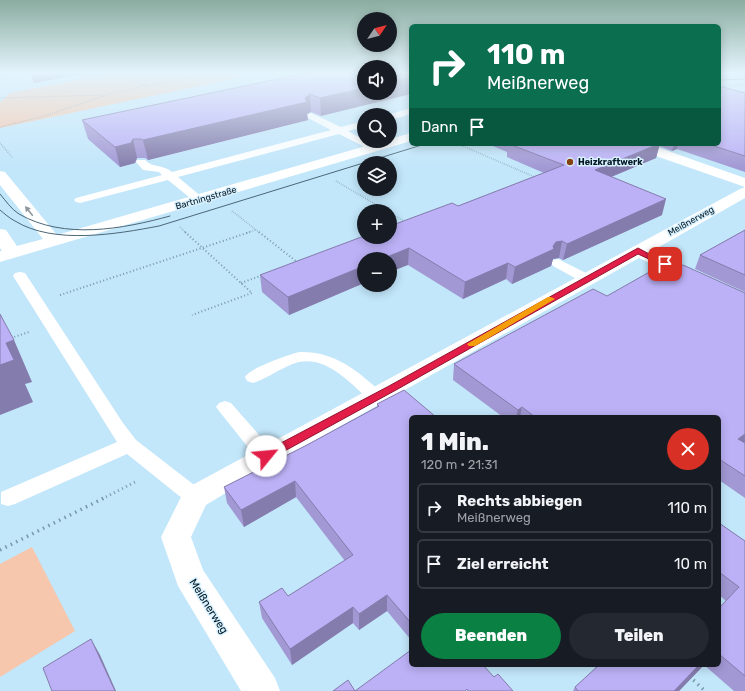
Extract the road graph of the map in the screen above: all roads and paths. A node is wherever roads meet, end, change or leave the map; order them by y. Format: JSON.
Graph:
{"nodes":[{"id":1,"x":79,"y":104,"type":"edge"},
{"id":2,"x":409,"y":112,"type":"edge"},
{"id":3,"x":397,"y":115,"type":"edge"},
{"id":4,"x":311,"y":116,"type":"edge"},
{"id":5,"x":357,"y":126,"type":"edge"},
{"id":6,"x":0,"y":127,"type":"edge"},
{"id":7,"x":340,"y":130,"type":"junction"},
{"id":8,"x":409,"y":138,"type":"edge"},
{"id":9,"x":357,"y":139,"type":"edge"},
{"id":10,"x":397,"y":141,"type":"edge"},
{"id":11,"x":0,"y":143,"type":"edge"},
{"id":12,"x":463,"y":146,"type":"edge"},
{"id":13,"x":641,"y":146,"type":"edge"},
{"id":14,"x":374,"y":148,"type":"edge"},
{"id":15,"x":16,"y":161,"type":"dead end"},
{"id":16,"x":141,"y":162,"type":"edge"},
{"id":17,"x":0,"y":176,"type":"edge"},
{"id":18,"x":163,"y":177,"type":"junction"},
{"id":19,"x":334,"y":180,"type":"dead end"},
{"id":20,"x":541,"y":180,"type":"edge"},
{"id":21,"x":745,"y":183,"type":"edge"},
{"id":22,"x":745,"y":192,"type":"edge"},
{"id":23,"x":80,"y":200,"type":"dead end"},
{"id":24,"x":193,"y":202,"type":"junction"},
{"id":25,"x":375,"y":204,"type":"edge"},
{"id":26,"x":232,"y":211,"type":"dead end"},
{"id":27,"x":397,"y":217,"type":"edge"},
{"id":28,"x":407,"y":223,"type":"edge"},
{"id":29,"x":180,"y":227,"type":"dead end"},
{"id":30,"x":255,"y":230,"type":"junction"},
{"id":31,"x":0,"y":234,"type":"edge"},
{"id":32,"x":54,"y":242,"type":"junction"},
{"id":33,"x":202,"y":248,"type":"junction"},
{"id":34,"x":638,"y":251,"type":"junction"},
{"id":35,"x":7,"y":256,"type":"edge"},
{"id":36,"x":304,"y":261,"type":"edge"},
{"id":37,"x":297,"y":262,"type":"junction"},
{"id":38,"x":558,"y":263,"type":"dead end"},
{"id":39,"x":290,"y":265,"type":"edge"},
{"id":40,"x":269,"y":273,"type":"edge"},
{"id":41,"x":20,"y":276,"type":"dead end"},
{"id":42,"x":587,"y":279,"type":"junction"},
{"id":43,"x":241,"y":283,"type":"junction"},
{"id":44,"x":745,"y":302,"type":"edge"},
{"id":45,"x":37,"y":303,"type":"junction"},
{"id":46,"x":192,"y":315,"type":"dead end"},
{"id":47,"x":50,"y":325,"type":"junction"},
{"id":48,"x":7,"y":339,"type":"edge"},
{"id":49,"x":253,"y":378,"type":"dead end"},
{"id":50,"x":376,"y":397,"type":"junction"},
{"id":51,"x":224,"y":407,"type":"dead end"},
{"id":52,"x":129,"y":445,"type":"junction"},
{"id":53,"x":266,"y":456,"type":"junction"},
{"id":54,"x":159,"y":470,"type":"junction"},
{"id":55,"x":194,"y":497,"type":"junction"},
{"id":56,"x":8,"y":498,"type":"dead end"},
{"id":57,"x":0,"y":550,"type":"edge"},
{"id":58,"x":683,"y":670,"type":"edge"},
{"id":59,"x":262,"y":691,"type":"edge"},
{"id":60,"x":705,"y":691,"type":"edge"}],
"edges":[{"from":1,"to":6,"type":"path"},
{"from":2,"to":3,"type":"lane"},
{"from":4,"to":7,"type":"lane"},
{"from":5,"to":7,"type":"lane"},
{"from":7,"to":9,"type":"lane"},
{"from":7,"to":18,"type":"lane"},
{"from":8,"to":10,"type":"street","name":"Bartningstraße"},
{"from":11,"to":15,"type":"path"},
{"from":12,"to":20,"type":"path"},
{"from":13,"to":21,"type":"street"},
{"from":14,"to":24,"type":"street","name":"Bartningstraße"},
{"from":16,"to":18,"type":"lane"},
{"from":32,"to":17,"type":"street","one_way":true},
{"from":18,"to":23,"type":"lane"},
{"from":18,"to":24,"type":"lane"},
{"from":19,"to":25,"type":"path"},
{"from":22,"to":34,"type":"street","name":"Meißnerweg"},
{"from":24,"to":32,"type":"street","name":"Bartningstraße"},
{"from":26,"to":30,"type":"path"},
{"from":27,"to":28,"type":"path"},
{"from":29,"to":33,"type":"path"},
{"from":30,"to":33,"type":"path"},
{"from":30,"to":37,"type":"path"},
{"from":31,"to":35,"type":"street"},
{"from":32,"to":35,"type":"street","name":"Bartningstraße"},
{"from":33,"to":43,"type":"path"},
{"from":33,"to":45,"type":"path"},
{"from":34,"to":42,"type":"street","name":"Meißnerweg"},
{"from":34,"to":44,"type":"street"},
{"from":36,"to":37,"type":"path"},
{"from":37,"to":39,"type":"path"},
{"from":38,"to":42,"type":"lane"},
{"from":40,"to":43,"type":"path"},
{"from":41,"to":45,"type":"lane"},
{"from":42,"to":50,"type":"street","name":"Meißnerweg"},
{"from":43,"to":46,"type":"path"},
{"from":45,"to":47,"type":"lane"},
{"from":47,"to":48,"type":"path"},
{"from":47,"to":52,"type":"lane"},
{"from":49,"to":50,"type":"lane"},
{"from":50,"to":53,"type":"street","name":"Meißnerweg"},
{"from":51,"to":53,"type":"lane"},
{"from":52,"to":54,"type":"lane"},
{"from":52,"to":56,"type":"lane"},
{"from":53,"to":55,"type":"street","name":"Meißnerweg"},
{"from":54,"to":55,"type":"lane"},
{"from":54,"to":57,"type":"path"},
{"from":55,"to":59,"type":"street","name":"Meißnerweg"},
{"from":58,"to":60,"type":"path"}]}
